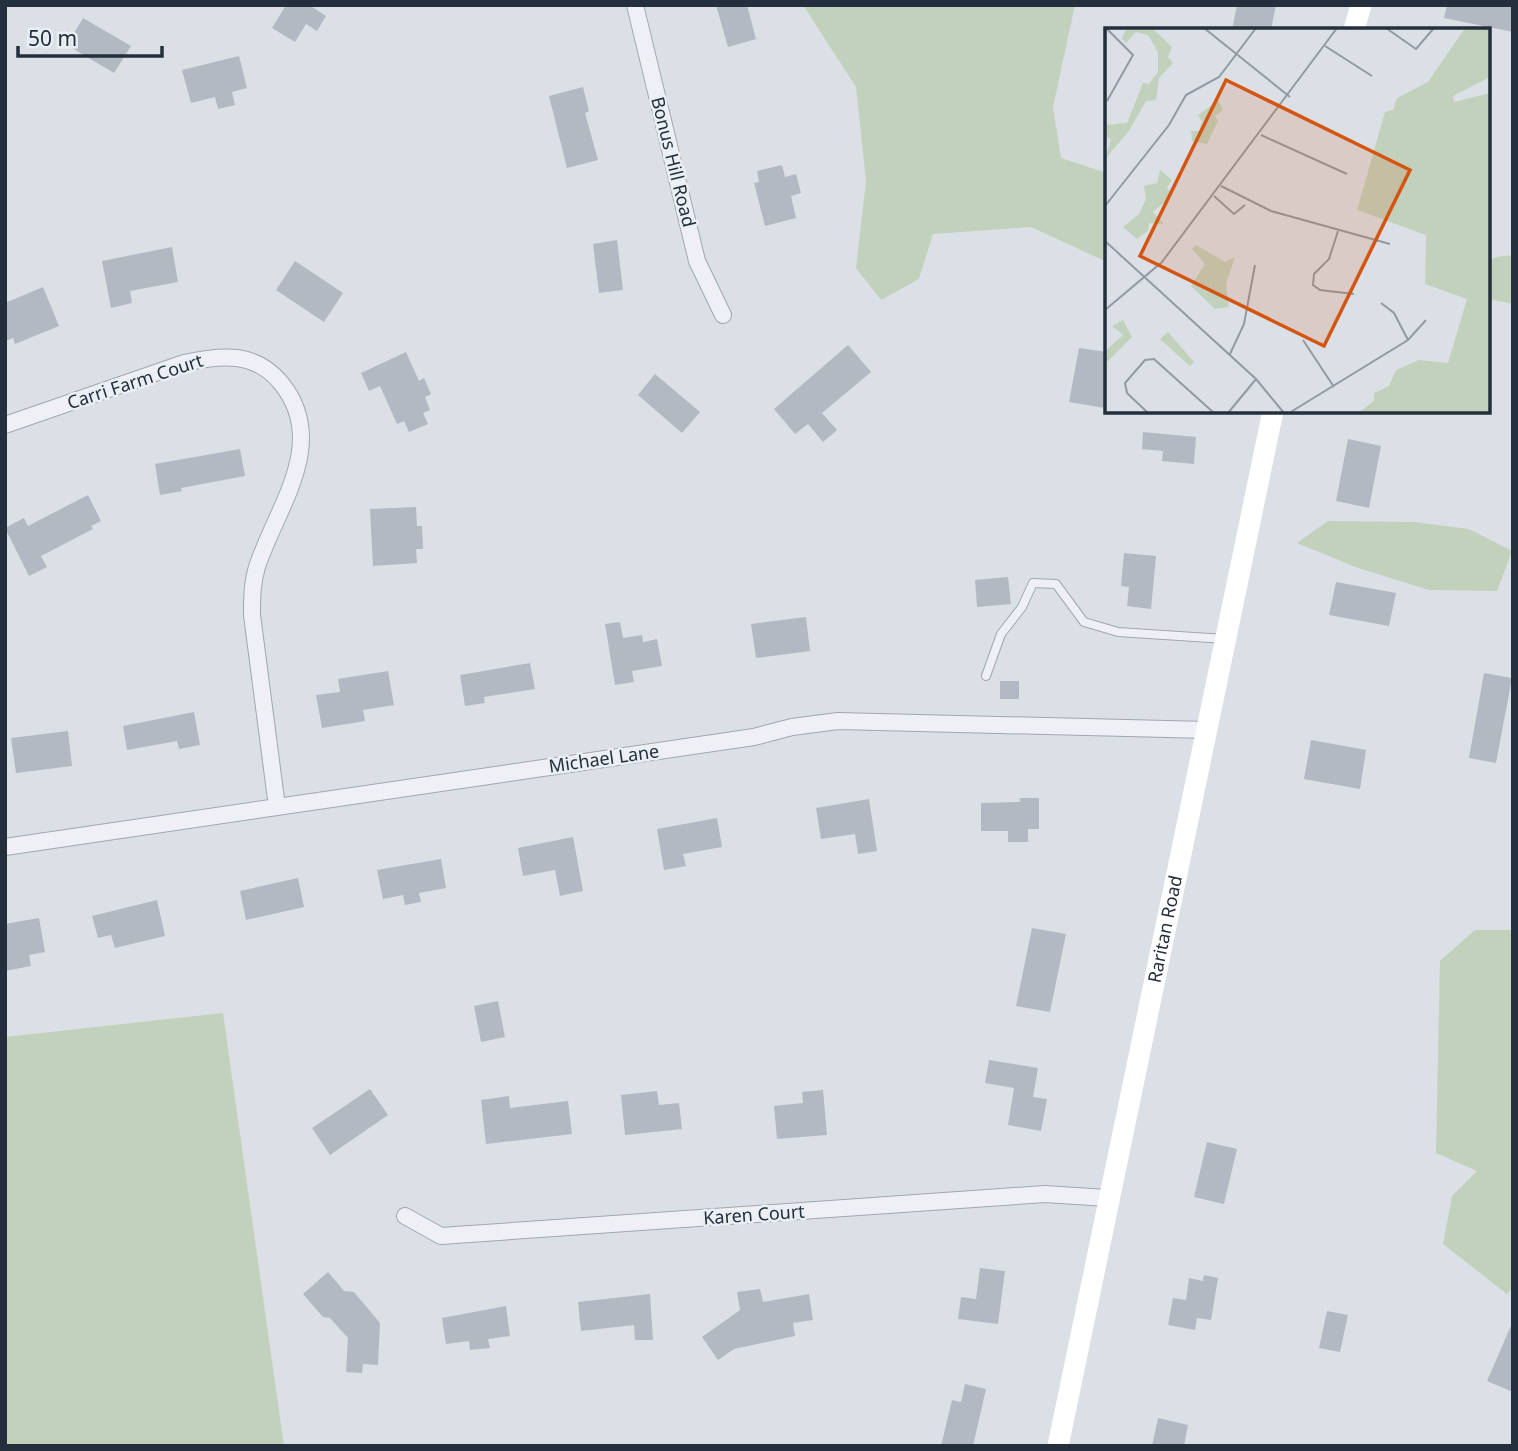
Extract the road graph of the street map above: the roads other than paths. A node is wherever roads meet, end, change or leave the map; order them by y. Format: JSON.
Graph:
{"nodes":[{"id":1,"x":635,"y":5,"type":"edge"},
{"id":2,"x":1361,"y":5,"type":"edge"},
{"id":3,"x":1355,"y":28,"type":"edge"},
{"id":4,"x":723,"y":315,"type":"dead end"},
{"id":5,"x":1273,"y":413,"type":"edge"},
{"id":6,"x":5,"y":425,"type":"edge"},
{"id":7,"x":1225,"y":639,"type":"junction"},
{"id":8,"x":986,"y":676,"type":"dead end"},
{"id":9,"x":1206,"y":730,"type":"junction"},
{"id":10,"x":277,"y":807,"type":"junction"},
{"id":11,"x":5,"y":847,"type":"edge"},
{"id":12,"x":1107,"y":1198,"type":"junction"},
{"id":13,"x":405,"y":1216,"type":"dead end"},
{"id":14,"x":1058,"y":1446,"type":"edge"}],
"edges":[{"from":1,"to":4,"type":"street","name":"Bonus Hill Road"},
{"from":2,"to":3,"type":"street"},
{"from":5,"to":7,"type":"street","name":"Raritan Road"},
{"from":6,"to":10,"type":"street","name":"Carri Farm Court"},
{"from":7,"to":8,"type":"lane"},
{"from":7,"to":9,"type":"street","name":"Raritan Road"},
{"from":9,"to":10,"type":"street","name":"Michael Lane"},
{"from":9,"to":12,"type":"street","name":"Raritan Road"},
{"from":10,"to":11,"type":"street","name":"Michael Lane"},
{"from":12,"to":13,"type":"street","name":"Karen Court"},
{"from":12,"to":14,"type":"street","name":"Raritan Road"}]}
